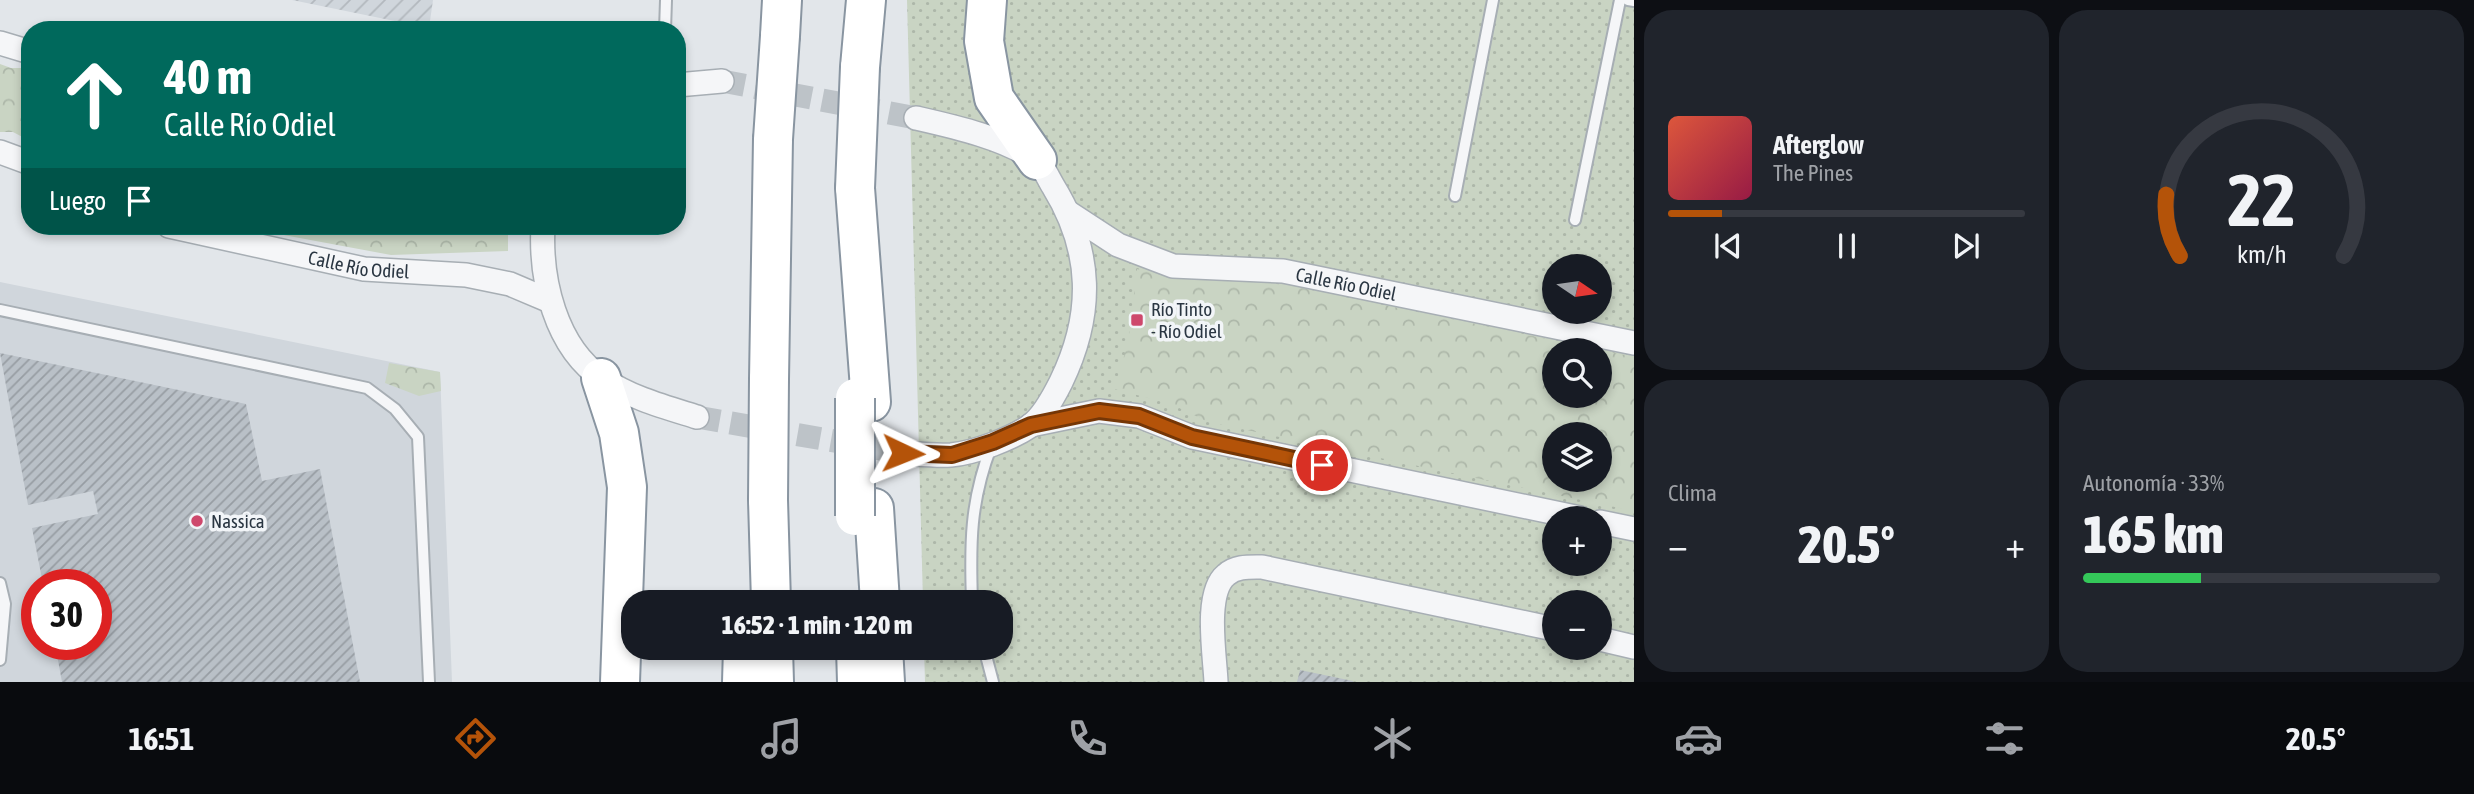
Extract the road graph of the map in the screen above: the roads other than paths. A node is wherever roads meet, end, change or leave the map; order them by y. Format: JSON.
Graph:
{"nodes":[{"id":1,"x":666,"y":0,"type":"edge"},
{"id":2,"x":866,"y":0,"type":"edge"},
{"id":3,"x":987,"y":0,"type":"edge"},
{"id":4,"x":1493,"y":0,"type":"edge"},
{"id":5,"x":1620,"y":0,"type":"edge"},
{"id":6,"x":1628,"y":0,"type":"edge"},
{"id":7,"x":1634,"y":1,"type":"edge"},
{"id":8,"x":781,"y":18,"type":"edge"},
{"id":9,"x":665,"y":21,"type":"edge"},
{"id":10,"x":0,"y":43,"type":"edge"},
{"id":11,"x":21,"y":49,"type":"edge"},
{"id":12,"x":722,"y":81,"type":"tunnel mouth"},
{"id":13,"x":686,"y":84,"type":"edge"},
{"id":14,"x":916,"y":118,"type":"tunnel mouth"},
{"id":15,"x":0,"y":152,"type":"edge"},
{"id":16,"x":21,"y":160,"type":"edge"},
{"id":17,"x":1037,"y":160,"type":"junction"},
{"id":18,"x":1455,"y":196,"type":"dead end"},
{"id":19,"x":1069,"y":213,"type":"junction"},
{"id":20,"x":1575,"y":220,"type":"dead end"},
{"id":21,"x":210,"y":235,"type":"edge"},
{"id":22,"x":542,"y":235,"type":"edge"},
{"id":23,"x":550,"y":301,"type":"junction"},
{"id":24,"x":0,"y":310,"type":"edge"},
{"id":25,"x":1634,"y":343,"type":"edge"},
{"id":26,"x":601,"y":378,"type":"junction"},
{"id":27,"x":697,"y":417,"type":"tunnel mouth"},
{"id":28,"x":1031,"y":425,"type":"junction"},
{"id":29,"x":993,"y":442,"type":"junction"},
{"id":30,"x":903,"y":453,"type":"tunnel mouth"},
{"id":31,"x":768,"y":503,"type":"junction"},
{"id":32,"x":1542,"y":510,"type":"edge"},
{"id":33,"x":864,"y":512,"type":"junction"},
{"id":34,"x":1612,"y":524,"type":"edge"},
{"id":35,"x":1634,"y":529,"type":"edge"},
{"id":36,"x":0,"y":583,"type":"edge"},
{"id":37,"x":744,"y":590,"type":"edge"},
{"id":38,"x":771,"y":590,"type":"edge"},
{"id":39,"x":857,"y":590,"type":"edge"},
{"id":40,"x":878,"y":590,"type":"edge"},
{"id":41,"x":972,"y":590,"type":"edge"},
{"id":42,"x":3,"y":604,"type":"edge"},
{"id":43,"x":1542,"y":626,"type":"edge"},
{"id":44,"x":1612,"y":642,"type":"edge"},
{"id":45,"x":1634,"y":647,"type":"edge"},
{"id":46,"x":0,"y":660,"type":"edge"},
{"id":47,"x":742,"y":660,"type":"edge"},
{"id":48,"x":773,"y":660,"type":"edge"},
{"id":49,"x":856,"y":660,"type":"edge"},
{"id":50,"x":884,"y":660,"type":"edge"},
{"id":51,"x":987,"y":660,"type":"edge"},
{"id":52,"x":619,"y":673,"type":"edge"},
{"id":53,"x":429,"y":682,"type":"edge"},
{"id":54,"x":741,"y":682,"type":"edge"},
{"id":55,"x":774,"y":682,"type":"edge"},
{"id":56,"x":857,"y":682,"type":"edge"},
{"id":57,"x":885,"y":682,"type":"edge"},
{"id":58,"x":993,"y":682,"type":"edge"},
{"id":59,"x":1216,"y":682,"type":"edge"}],
"edges":[{"from":1,"to":9,"type":"lane"},
{"from":2,"to":33,"type":"highway","bridge":true},
{"from":3,"to":17,"type":"highway"},
{"from":4,"to":18,"type":"lane"},
{"from":5,"to":20,"type":"lane"},
{"from":6,"to":7,"type":"lane"},
{"from":8,"to":31,"type":"highway","bridge":true},
{"from":10,"to":11,"type":"street"},
{"from":12,"to":13,"type":"street"},
{"from":14,"to":17,"type":"street"},
{"from":15,"to":16,"type":"street"},
{"from":17,"to":19,"type":"street"},
{"from":19,"to":25,"type":"street","name":"Calle Río Odiel"},
{"from":19,"to":28,"type":"street"},
{"from":21,"to":23,"type":"street","name":"Calle Río Odiel"},
{"from":22,"to":23,"type":"street"},
{"from":23,"to":26,"type":"street"},
{"from":24,"to":53,"type":"lane"},
{"from":26,"to":27,"type":"street"},
{"from":26,"to":52,"type":"highway"},
{"from":28,"to":29,"type":"street"},
{"from":28,"to":32,"type":"street"},
{"from":29,"to":30,"type":"street"},
{"from":29,"to":41,"type":"lane"},
{"from":31,"to":37,"type":"highway"},
{"from":31,"to":38,"type":"highway"},
{"from":33,"to":39,"type":"highway"},
{"from":33,"to":40,"type":"highway"},
{"from":34,"to":35,"type":"street"},
{"from":36,"to":42,"type":"lane"},
{"from":42,"to":46,"type":"lane"},
{"from":43,"to":59,"type":"street"},
{"from":44,"to":45,"type":"street"},
{"from":47,"to":54,"type":"highway"},
{"from":48,"to":55,"type":"highway"},
{"from":49,"to":56,"type":"highway"},
{"from":50,"to":57,"type":"highway"},
{"from":51,"to":58,"type":"lane"}]}
